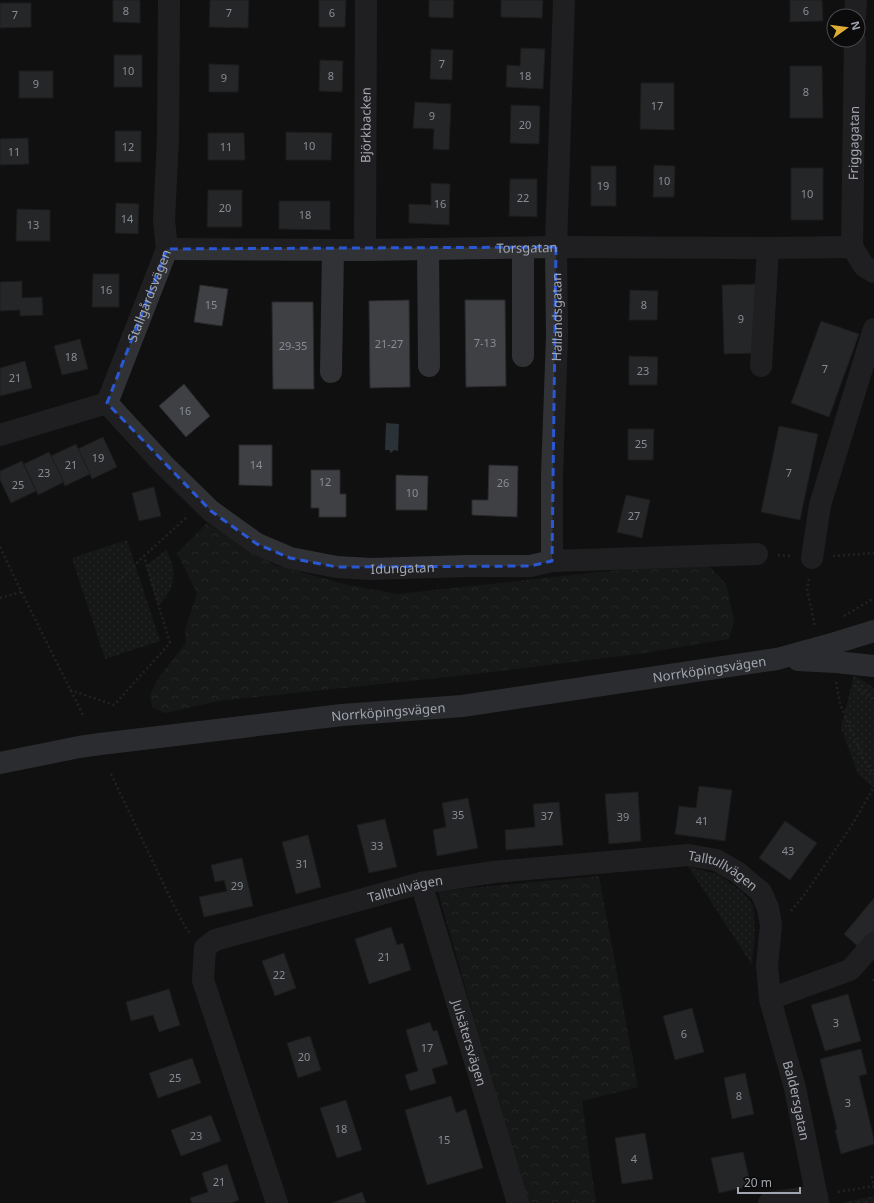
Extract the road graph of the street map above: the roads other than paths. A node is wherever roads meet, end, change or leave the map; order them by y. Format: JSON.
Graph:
{"nodes":[{"id":1,"x":169,"y":0,"type":"edge"},
{"id":2,"x":366,"y":0,"type":"edge"},
{"id":3,"x":564,"y":0,"type":"edge"},
{"id":4,"x":855,"y":48,"type":"edge"},
{"id":5,"x":556,"y":247,"type":"junction"},
{"id":6,"x":852,"y":247,"type":"junction"},
{"id":7,"x":523,"y":248,"type":"junction"},
{"id":8,"x":768,"y":248,"type":"junction"},
{"id":9,"x":167,"y":249,"type":"junction"},
{"id":10,"x":428,"y":249,"type":"junction"},
{"id":11,"x":332,"y":250,"type":"junction"},
{"id":12,"x":365,"y":250,"type":"junction"},
{"id":13,"x":874,"y":272,"type":"edge"},
{"id":14,"x":874,"y":329,"type":"edge"},
{"id":15,"x":523,"y":356,"type":"dead end"},
{"id":16,"x":429,"y":366,"type":"dead end"},
{"id":17,"x":761,"y":366,"type":"dead end"},
{"id":18,"x":331,"y":372,"type":"dead end"},
{"id":19,"x":107,"y":403,"type":"junction"},
{"id":20,"x":0,"y":435,"type":"edge"},
{"id":21,"x":757,"y":554,"type":"road end"},
{"id":22,"x":812,"y":558,"type":"road end"},
{"id":23,"x":552,"y":561,"type":"junction"},
{"id":24,"x":874,"y":631,"type":"edge"},
{"id":25,"x":777,"y":659,"type":"junction"},
{"id":26,"x":874,"y":666,"type":"edge"},
{"id":27,"x":0,"y":763,"type":"edge"},
{"id":28,"x":421,"y":883,"type":"junction"},
{"id":29,"x":874,"y":943,"type":"edge"},
{"id":30,"x":770,"y":999,"type":"junction"},
{"id":31,"x":818,"y":1199,"type":"edge"},
{"id":32,"x":277,"y":1203,"type":"edge"},
{"id":33,"x":518,"y":1203,"type":"edge"},
{"id":34,"x":769,"y":1203,"type":"edge"}],
"edges":[{"from":1,"to":9,"type":"street","name":"Stallgårdsvägen"},
{"from":2,"to":12,"type":"street","name":"Björkbacken"},
{"from":3,"to":5,"type":"street","name":"Hallandsgatan"},
{"from":4,"to":6,"type":"street","name":"Friggagatan"},
{"from":5,"to":7,"type":"street","name":"Torsgatan"},
{"from":5,"to":8,"type":"street","name":"Torsgatan"},
{"from":5,"to":23,"type":"street","name":"Hallandsgatan"},
{"from":6,"to":8,"type":"street","name":"Torsgatan"},
{"from":6,"to":13,"type":"street"},
{"from":7,"to":10,"type":"street","name":"Torsgatan"},
{"from":7,"to":15,"type":"street"},
{"from":8,"to":17,"type":"street"},
{"from":9,"to":11,"type":"street","name":"Torsgatan"},
{"from":9,"to":19,"type":"street","name":"Stallgårdsvägen"},
{"from":10,"to":12,"type":"street","name":"Torsgatan"},
{"from":10,"to":16,"type":"street"},
{"from":11,"to":12,"type":"street","name":"Torsgatan"},
{"from":11,"to":18,"type":"street"},
{"from":14,"to":22,"type":"street"},
{"from":19,"to":20,"type":"street"},
{"from":19,"to":23,"type":"street","name":"Idungatan"},
{"from":21,"to":23,"type":"street","name":"Idungatan"},
{"from":24,"to":25,"type":"main road","name":"Norrköpingsvägen"},
{"from":25,"to":26,"type":"main road","name":"Norrköpingsvägen"},
{"from":25,"to":27,"type":"main road","name":"Norrköpingsvägen"},
{"from":28,"to":30,"type":"street","name":"Talltullvägen"},
{"from":28,"to":32,"type":"street","name":"Talltullvägen"},
{"from":28,"to":33,"type":"street","name":"Julsätersvägen"},
{"from":29,"to":30,"type":"street"},
{"from":30,"to":31,"type":"street","name":"Baldersgatan"},
{"from":31,"to":34,"type":"street"}]}
